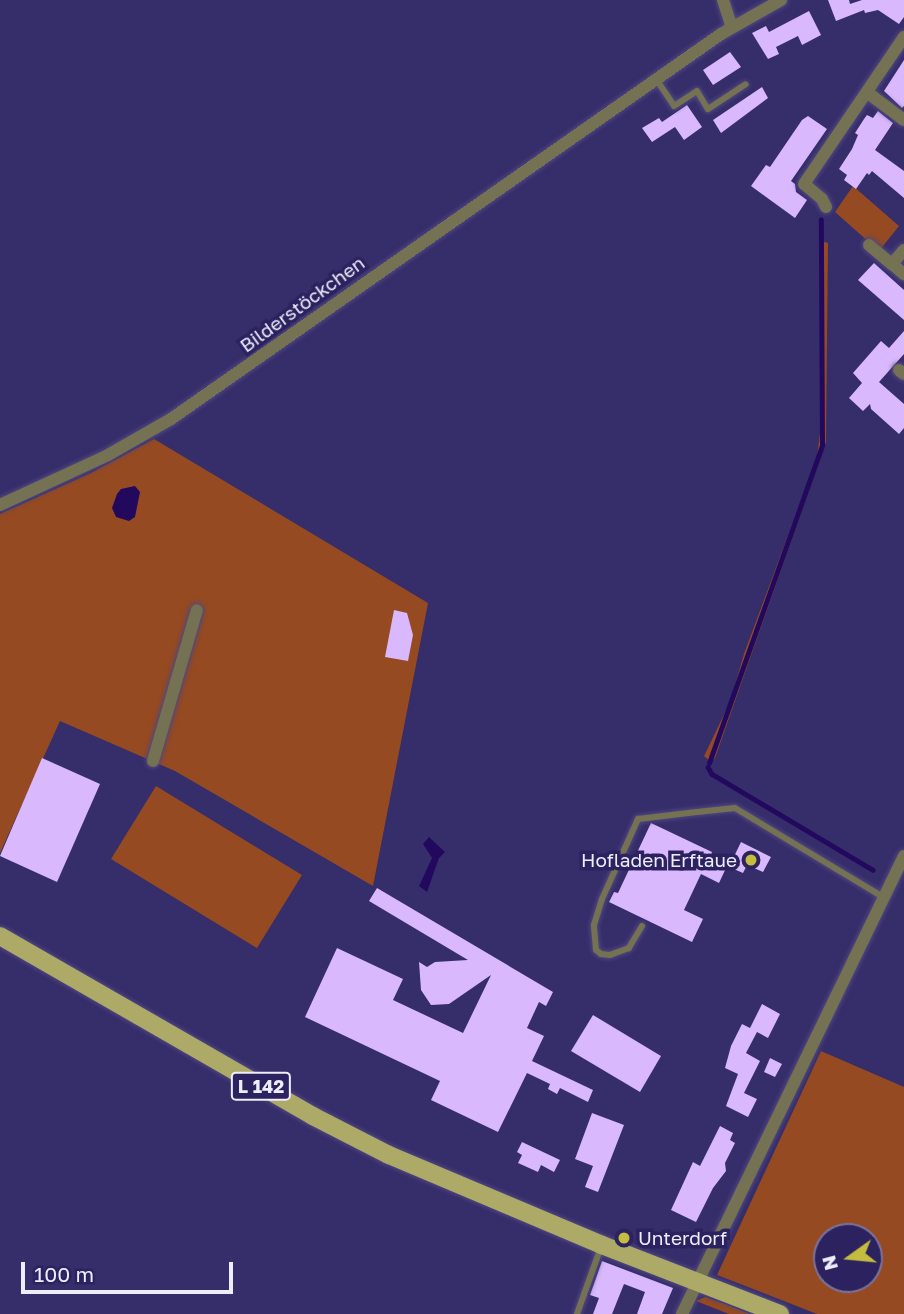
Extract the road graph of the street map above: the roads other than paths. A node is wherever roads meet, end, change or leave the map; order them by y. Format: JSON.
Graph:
{"nodes":[{"id":1,"x":723,"y":0,"type":"edge"},
{"id":2,"x":781,"y":0,"type":"edge"},
{"id":3,"x":732,"y":27,"type":"junction"},
{"id":4,"x":904,"y":37,"type":"edge"},
{"id":5,"x":656,"y":79,"type":"junction"},
{"id":6,"x":746,"y":84,"type":"dead end"},
{"id":7,"x":868,"y":93,"type":"junction"},
{"id":8,"x":904,"y":120,"type":"edge"},
{"id":9,"x":826,"y":207,"type":"dead end"},
{"id":10,"x":869,"y":245,"type":"dead end"},
{"id":11,"x":904,"y":250,"type":"edge"},
{"id":12,"x":892,"y":264,"type":"junction"},
{"id":13,"x":904,"y":274,"type":"edge"},
{"id":14,"x":0,"y":505,"type":"edge"},
{"id":15,"x":197,"y":610,"type":"dead end"},
{"id":16,"x":153,"y":761,"type":"dead end"},
{"id":17,"x":904,"y":856,"type":"edge"},
{"id":18,"x":883,"y":897,"type":"junction"},
{"id":19,"x":642,"y":926,"type":"dead end"},
{"id":20,"x":0,"y":936,"type":"edge"},
{"id":21,"x":602,"y":1245,"type":"junction"},
{"id":22,"x":696,"y":1283,"type":"junction"},
{"id":23,"x":577,"y":1314,"type":"edge"},
{"id":24,"x":682,"y":1314,"type":"edge"},
{"id":25,"x":780,"y":1314,"type":"edge"}],
"edges":[{"from":1,"to":3,"type":"street"},
{"from":2,"to":3,"type":"street","name":"Bilderstöckchen"},
{"from":3,"to":5,"type":"street","name":"Bilderstöckchen"},
{"from":4,"to":7,"type":"street"},
{"from":5,"to":6,"type":"lane"},
{"from":5,"to":14,"type":"street","name":"Bilderstöckchen"},
{"from":7,"to":8,"type":"street"},
{"from":7,"to":9,"type":"street"},
{"from":10,"to":12,"type":"street"},
{"from":11,"to":12,"type":"street"},
{"from":12,"to":13,"type":"street"},
{"from":15,"to":16,"type":"street"},
{"from":17,"to":18,"type":"street"},
{"from":18,"to":19,"type":"lane"},
{"from":18,"to":22,"type":"street"},
{"from":20,"to":21,"type":"main road","number":"L 142"},
{"from":21,"to":22,"type":"main road","number":"L 142"},
{"from":21,"to":23,"type":"lane"},
{"from":22,"to":24,"type":"street"},
{"from":22,"to":25,"type":"main road","number":"L 142"}]}
